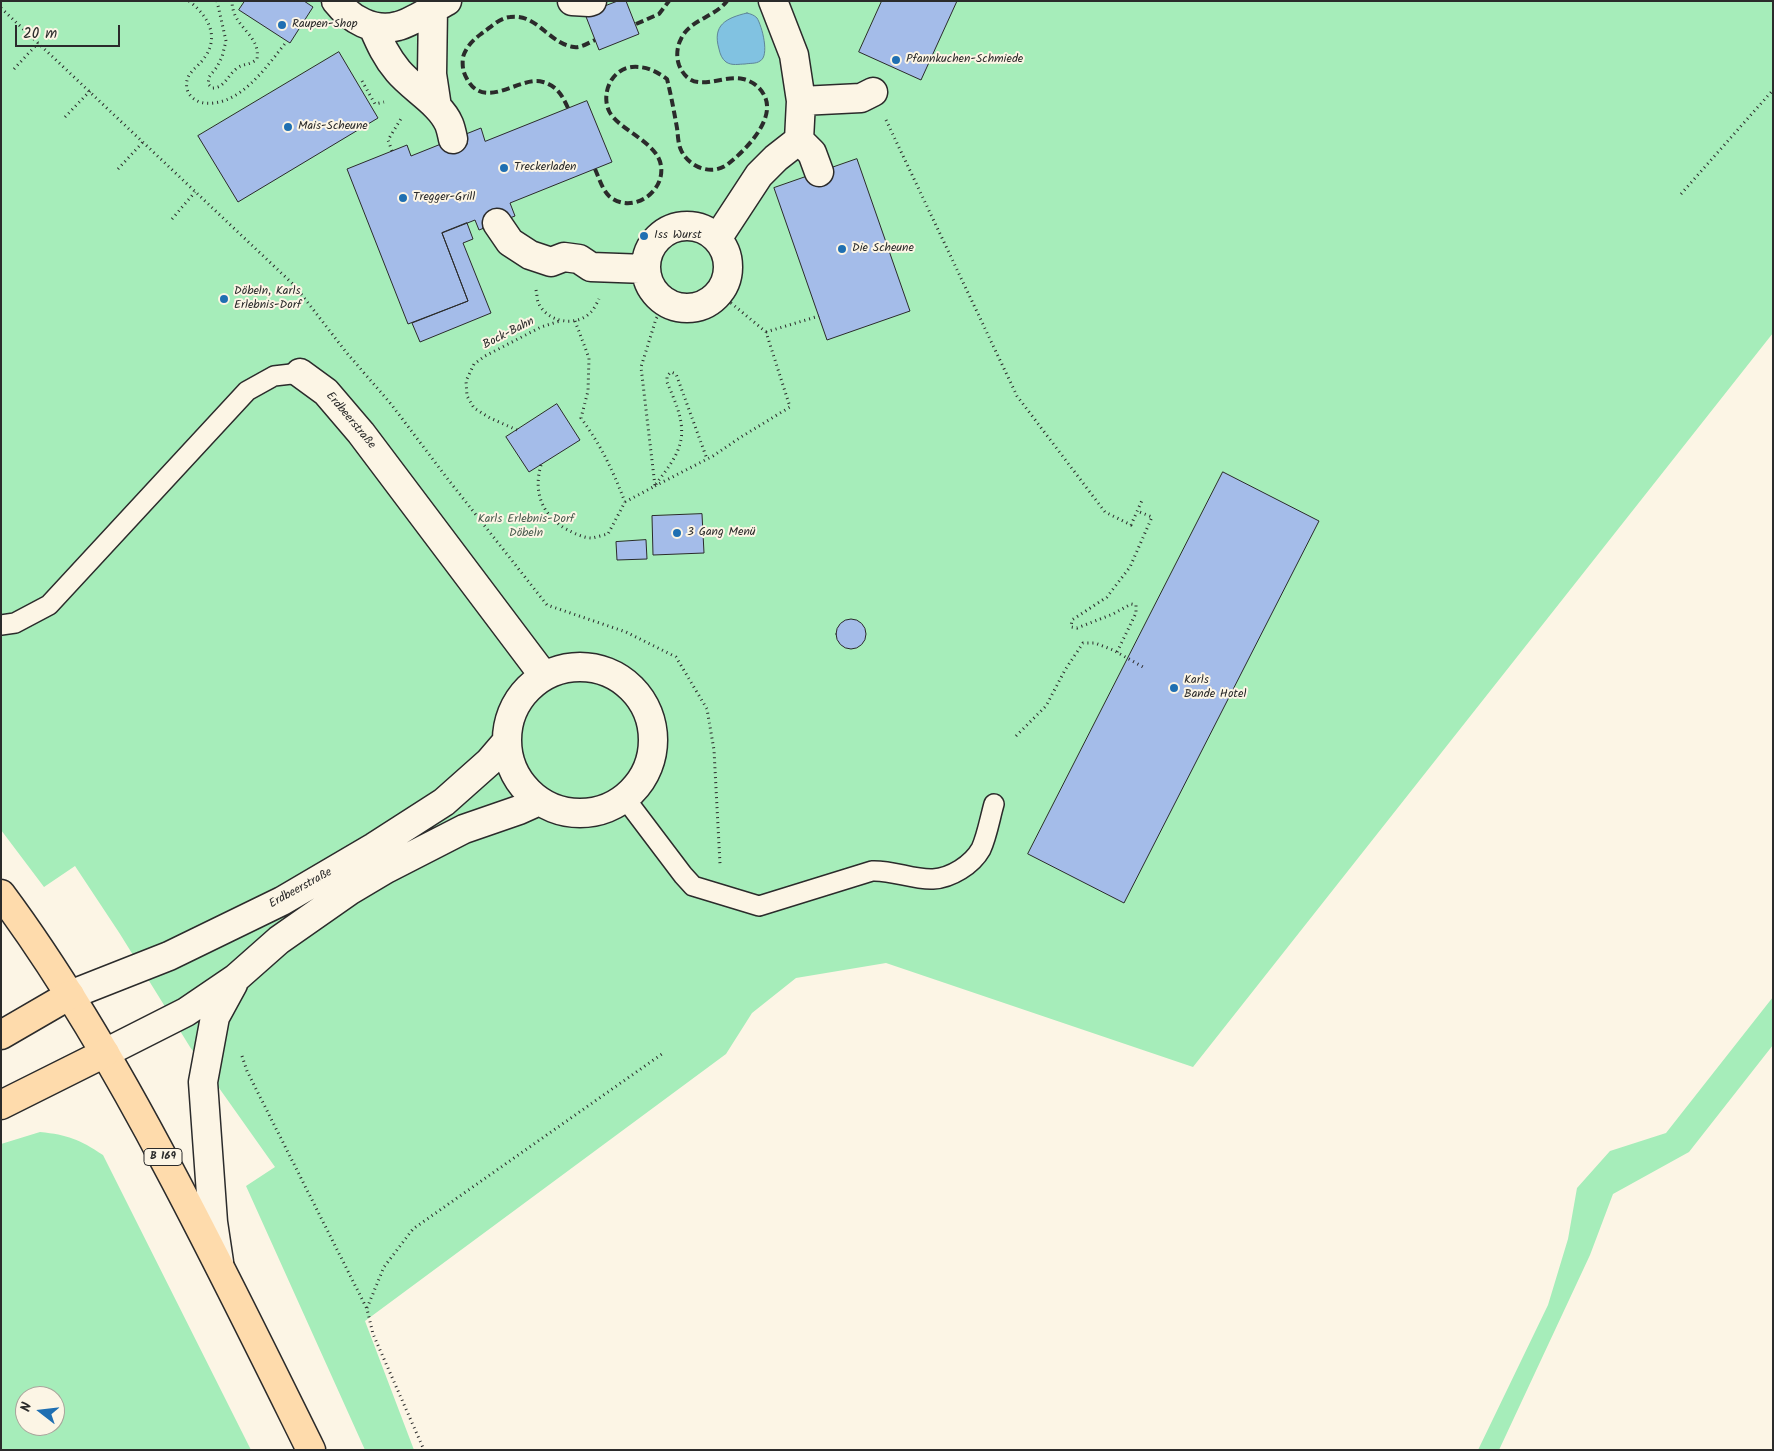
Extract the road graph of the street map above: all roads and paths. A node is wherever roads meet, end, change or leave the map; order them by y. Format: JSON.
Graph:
{"nodes":[{"id":1,"x":189,"y":1,"type":"edge"},
{"id":2,"x":217,"y":1,"type":"edge"},
{"id":3,"x":232,"y":1,"type":"edge"},
{"id":4,"x":336,"y":1,"type":"edge"},
{"id":5,"x":572,"y":1,"type":"edge"},
{"id":6,"x":592,"y":1,"type":"edge"},
{"id":7,"x":773,"y":1,"type":"edge"},
{"id":8,"x":440,"y":5,"type":"edge"},
{"id":9,"x":1,"y":8,"type":"edge"},
{"id":10,"x":373,"y":27,"type":"junction"},
{"id":11,"x":287,"y":41,"type":"dead end"},
{"id":12,"x":38,"y":43,"type":"junction"},
{"id":13,"x":14,"y":69,"type":"dead end"},
{"id":14,"x":1773,"y":90,"type":"edge"},
{"id":15,"x":90,"y":91,"type":"junction"},
{"id":16,"x":873,"y":92,"type":"joint"},
{"id":17,"x":428,"y":99,"type":"junction"},
{"id":18,"x":802,"y":101,"type":"junction"},
{"id":19,"x":65,"y":117,"type":"dead end"},
{"id":20,"x":453,"y":139,"type":"dead end"},
{"id":21,"x":799,"y":140,"type":"junction"},
{"id":22,"x":143,"y":142,"type":"junction"},
{"id":23,"x":392,"y":151,"type":"dead end"},
{"id":24,"x":118,"y":169,"type":"dead end"},
{"id":25,"x":819,"y":172,"type":"dead end"},
{"id":26,"x":195,"y":192,"type":"junction"},
{"id":27,"x":1681,"y":194,"type":"dead end"},
{"id":28,"x":172,"y":218,"type":"dead end"},
{"id":29,"x":497,"y":224,"type":"dead end"},
{"id":30,"x":717,"y":239,"type":"junction"},
{"id":31,"x":551,"y":262,"type":"junction"},
{"id":32,"x":591,"y":267,"type":"junction"},
{"id":33,"x":646,"y":269,"type":"junction"},
{"id":34,"x":719,"y":294,"type":"junction"},
{"id":35,"x":666,"y":303,"type":"junction"},
{"id":36,"x":819,"y":316,"type":"dead end"},
{"id":37,"x":560,"y":321,"type":"junction"},
{"id":38,"x":575,"y":321,"type":"junction"},
{"id":39,"x":766,"y":332,"type":"junction"},
{"id":40,"x":300,"y":374,"type":"joint"},
{"id":41,"x":517,"y":430,"type":"dead end"},
{"id":42,"x":706,"y":459,"type":"junction"},
{"id":43,"x":541,"y":465,"type":"dead end"},
{"id":44,"x":655,"y":486,"type":"junction"},
{"id":45,"x":1144,"y":498,"type":"dead end"},
{"id":46,"x":625,"y":502,"type":"junction"},
{"id":47,"x":1136,"y":511,"type":"junction"},
{"id":48,"x":1,"y":624,"type":"edge"},
{"id":49,"x":1117,"y":652,"type":"junction"},
{"id":50,"x":1143,"y":666,"type":"dead end"},
{"id":51,"x":544,"y":676,"type":"junction"},
{"id":52,"x":1016,"y":736,"type":"dead end"},
{"id":53,"x":507,"y":741,"type":"junction"},
{"id":54,"x":624,"y":797,"type":"junction"},
{"id":55,"x":539,"y":800,"type":"junction"},
{"id":56,"x":994,"y":804,"type":"dead end"},
{"id":57,"x":718,"y":854,"type":"dead end"},
{"id":58,"x":1,"y":894,"type":"edge"},
{"id":59,"x":236,"y":978,"type":"junction"},
{"id":60,"x":70,"y":995,"type":"junction"},
{"id":61,"x":1,"y":1035,"type":"edge"},
{"id":62,"x":239,"y":1048,"type":"dead end"},
{"id":63,"x":105,"y":1053,"type":"junction"},
{"id":64,"x":662,"y":1054,"type":"dead end"},
{"id":65,"x":1,"y":1105,"type":"edge"},
{"id":66,"x":219,"y":1262,"type":"junction"},
{"id":67,"x":367,"y":1309,"type":"junction"},
{"id":68,"x":310,"y":1450,"type":"edge"},
{"id":69,"x":424,"y":1450,"type":"edge"}],
"edges":[{"from":1,"to":11,"type":"path"},
{"from":2,"to":3,"type":"path"},
{"from":4,"to":10,"type":"street"},
{"from":5,"to":6,"type":"street"},
{"from":7,"to":18,"type":"street"},
{"from":8,"to":10,"type":"street"},
{"from":8,"to":17,"type":"street"},
{"from":9,"to":12,"type":"path"},
{"from":10,"to":17,"type":"street"},
{"from":12,"to":13,"type":"path"},
{"from":12,"to":15,"type":"path"},
{"from":14,"to":27,"type":"path"},
{"from":15,"to":19,"type":"path"},
{"from":15,"to":22,"type":"path"},
{"from":16,"to":18,"type":"street"},
{"from":16,"to":47,"type":"path"},
{"from":17,"to":20,"type":"street"},
{"from":17,"to":23,"type":"path"},
{"from":18,"to":21,"type":"street"},
{"from":21,"to":25,"type":"street"},
{"from":21,"to":30,"type":"street"},
{"from":22,"to":24,"type":"path"},
{"from":22,"to":26,"type":"path"},
{"from":26,"to":28,"type":"path"},
{"from":26,"to":57,"type":"path"},
{"from":29,"to":31,"type":"street"},
{"from":30,"to":33,"type":"street"},
{"from":30,"to":34,"type":"street"},
{"from":31,"to":32,"type":"street"},
{"from":31,"to":37,"type":"path"},
{"from":32,"to":33,"type":"street"},
{"from":32,"to":38,"type":"path"},
{"from":33,"to":35,"type":"street"},
{"from":34,"to":35,"type":"street"},
{"from":34,"to":39,"type":"path"},
{"from":35,"to":44,"type":"path"},
{"from":36,"to":39,"type":"path"},
{"from":37,"to":38,"type":"path"},
{"from":37,"to":41,"type":"path","name":"Bock-Bahn"},
{"from":38,"to":46,"type":"path"},
{"from":39,"to":42,"type":"path"},
{"from":40,"to":48,"type":"lane","name":"Erdbeerstraße"},
{"from":40,"to":51,"type":"street","name":"Erdbeerstraße"},
{"from":42,"to":44,"type":"path"},
{"from":42,"to":44,"type":"path"},
{"from":43,"to":46,"type":"path"},
{"from":44,"to":46,"type":"path"},
{"from":45,"to":47,"type":"path"},
{"from":47,"to":49,"type":"path"},
{"from":49,"to":50,"type":"path"},
{"from":49,"to":52,"type":"path"},
{"from":51,"to":53,"type":"street"},
{"from":51,"to":54,"type":"street"},
{"from":53,"to":55,"type":"street"},
{"from":53,"to":60,"type":"street","name":"Erdbeerstraße"},
{"from":54,"to":55,"type":"street"},
{"from":54,"to":56,"type":"lane"},
{"from":55,"to":59,"type":"street","name":"Erdbeerstraße"},
{"from":58,"to":60,"type":"main road","number":"B 169"},
{"from":59,"to":63,"type":"street","name":"Erdbeerstraße"},
{"from":59,"to":66,"type":"street","name":"Erdbeerstraße"},
{"from":60,"to":61,"type":"main road"},
{"from":60,"to":63,"type":"main road","number":"B 169"},
{"from":62,"to":67,"type":"path"},
{"from":63,"to":65,"type":"main road"},
{"from":63,"to":66,"type":"main road","number":"B 169"},
{"from":64,"to":67,"type":"path"},
{"from":66,"to":68,"type":"main road","number":"B 169"},
{"from":67,"to":69,"type":"path"}]}
